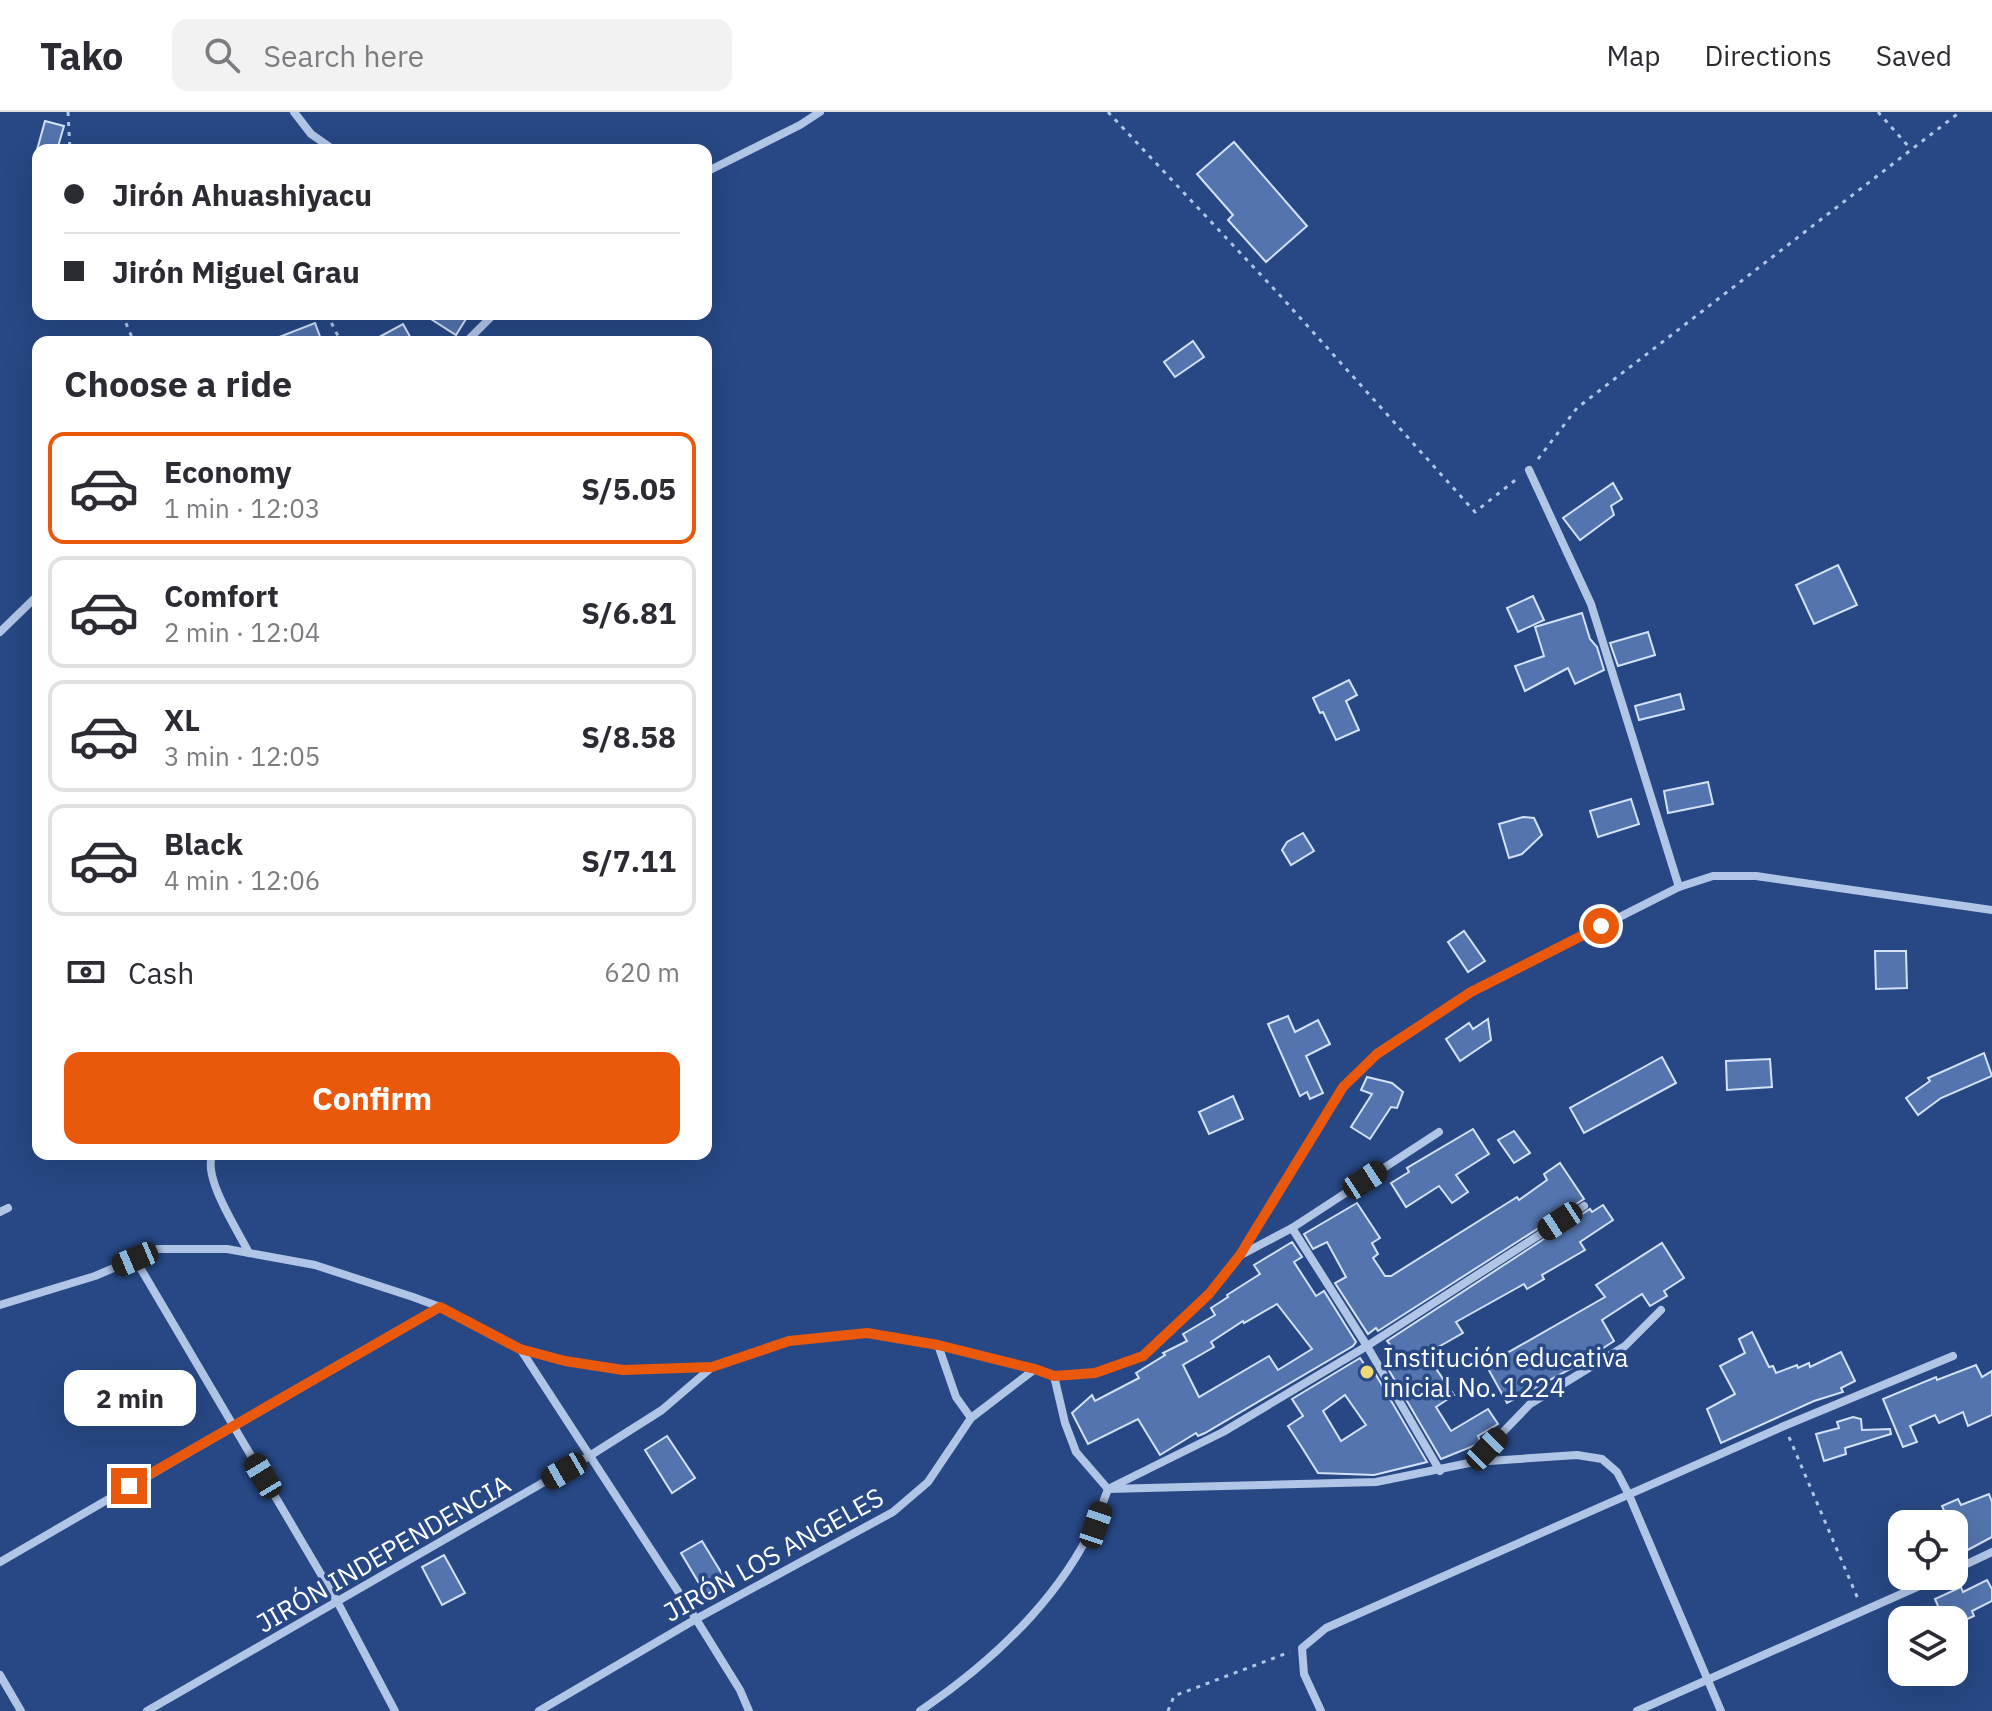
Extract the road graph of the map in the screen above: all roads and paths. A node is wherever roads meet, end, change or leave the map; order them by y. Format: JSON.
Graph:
{"nodes":[{"id":1,"x":68,"y":112,"type":"edge"},
{"id":2,"x":294,"y":112,"type":"edge"},
{"id":3,"x":820,"y":112,"type":"edge"},
{"id":4,"x":1108,"y":112,"type":"edge"},
{"id":5,"x":1878,"y":112,"type":"edge"},
{"id":6,"x":1960,"y":112,"type":"edge"},
{"id":7,"x":70,"y":144,"type":"edge"},
{"id":8,"x":325,"y":144,"type":"edge"},
{"id":9,"x":1911,"y":149,"type":"junction"},
{"id":10,"x":712,"y":169,"type":"edge"},
{"id":11,"x":488,"y":320,"type":"edge"},
{"id":12,"x":472,"y":336,"type":"edge"},
{"id":13,"x":1529,"y":470,"type":"junction"},
{"id":14,"x":32,"y":601,"type":"edge"},
{"id":15,"x":0,"y":632,"type":"edge"},
{"id":16,"x":1679,"y":887,"type":"junction"},
{"id":17,"x":1992,"y":910,"type":"edge"},
{"id":18,"x":1439,"y":1132,"type":"dead end"},
{"id":19,"x":210,"y":1160,"type":"edge"},
{"id":20,"x":1584,"y":1206,"type":"dead end"},
{"id":21,"x":1292,"y":1228,"type":"junction"},
{"id":22,"x":249,"y":1253,"type":"junction"},
{"id":23,"x":1240,"y":1255,"type":"junction"},
{"id":24,"x":135,"y":1259,"type":"junction"},
{"id":25,"x":0,"y":1305,"type":"edge"},
{"id":26,"x":440,"y":1307,"type":"junction"},
{"id":27,"x":1661,"y":1310,"type":"dead end"},
{"id":28,"x":938,"y":1345,"type":"junction"},
{"id":29,"x":1367,"y":1346,"type":"junction"},
{"id":30,"x":520,"y":1349,"type":"junction"},
{"id":31,"x":1953,"y":1356,"type":"dead end"},
{"id":32,"x":712,"y":1367,"type":"junction"},
{"id":33,"x":1035,"y":1369,"type":"junction"},
{"id":34,"x":1054,"y":1376,"type":"junction"},
{"id":35,"x":971,"y":1418,"type":"junction"},
{"id":36,"x":232,"y":1426,"type":"junction"},
{"id":37,"x":1784,"y":1426,"type":"junction"},
{"id":38,"x":591,"y":1455,"type":"junction"},
{"id":39,"x":1474,"y":1462,"type":"junction"},
{"id":40,"x":1440,"y":1471,"type":"junction"},
{"id":41,"x":1108,"y":1489,"type":"junction"},
{"id":42,"x":1629,"y":1495,"type":"junction"},
{"id":43,"x":1992,"y":1552,"type":"edge"},
{"id":44,"x":0,"y":1562,"type":"edge"},
{"id":45,"x":1968,"y":1563,"type":"edge"},
{"id":46,"x":1911,"y":1590,"type":"edge"},
{"id":47,"x":338,"y":1603,"type":"junction"},
{"id":48,"x":1864,"y":1611,"type":"junction"},
{"id":49,"x":696,"y":1619,"type":"junction"},
{"id":50,"x":1302,"y":1648,"type":"junction"},
{"id":51,"x":0,"y":1675,"type":"edge"},
{"id":52,"x":1706,"y":1678,"type":"junction"},
{"id":53,"x":21,"y":1711,"type":"edge"},
{"id":54,"x":147,"y":1711,"type":"edge"},
{"id":55,"x":395,"y":1711,"type":"edge"},
{"id":56,"x":539,"y":1711,"type":"edge"},
{"id":57,"x":749,"y":1711,"type":"edge"},
{"id":58,"x":920,"y":1711,"type":"edge"},
{"id":59,"x":1168,"y":1711,"type":"edge"},
{"id":60,"x":1321,"y":1711,"type":"edge"},
{"id":61,"x":1637,"y":1711,"type":"edge"},
{"id":62,"x":1721,"y":1711,"type":"edge"}],
"edges":[{"from":1,"to":7,"type":"path"},
{"from":2,"to":8,"type":"street"},
{"from":3,"to":10,"type":"street"},
{"from":4,"to":13,"type":"path"},
{"from":5,"to":9,"type":"path"},
{"from":6,"to":9,"type":"path"},
{"from":9,"to":13,"type":"path"},
{"from":11,"to":12,"type":"street"},
{"from":13,"to":16,"type":"street"},
{"from":14,"to":15,"type":"street"},
{"from":16,"to":17,"type":"street"},
{"from":16,"to":23,"type":"street"},
{"from":18,"to":21,"type":"street"},
{"from":19,"to":22,"type":"street"},
{"from":20,"to":29,"type":"street"},
{"from":21,"to":23,"type":"street"},
{"from":21,"to":29,"type":"street"},
{"from":22,"to":24,"type":"street"},
{"from":22,"to":26,"type":"street"},
{"from":23,"to":34,"type":"street"},
{"from":24,"to":25,"type":"street"},
{"from":24,"to":36,"type":"street"},
{"from":26,"to":30,"type":"street"},
{"from":26,"to":36,"type":"street"},
{"from":27,"to":39,"type":"street"},
{"from":28,"to":32,"type":"street"},
{"from":28,"to":33,"type":"street"},
{"from":28,"to":35,"type":"street"},
{"from":29,"to":40,"type":"street"},
{"from":29,"to":41,"type":"street"},
{"from":30,"to":32,"type":"street"},
{"from":30,"to":38,"type":"street"},
{"from":31,"to":37,"type":"street"},
{"from":32,"to":38,"type":"street","name":"JIRÓN INDEPENDENCIA"},
{"from":33,"to":34,"type":"street"},
{"from":33,"to":35,"type":"street","name":"JIRÓN LOS ANGELES"},
{"from":34,"to":41,"type":"street"},
{"from":35,"to":49,"type":"street","name":"JIRÓN LOS ANGELES"},
{"from":36,"to":44,"type":"street"},
{"from":36,"to":47,"type":"street"},
{"from":37,"to":42,"type":"street"},
{"from":37,"to":48,"type":"path"},
{"from":38,"to":47,"type":"street","name":"JIRÓN INDEPENDENCIA"},
{"from":38,"to":49,"type":"street"},
{"from":39,"to":40,"type":"street"},
{"from":39,"to":42,"type":"street"},
{"from":40,"to":41,"type":"street"},
{"from":41,"to":58,"type":"street"},
{"from":42,"to":50,"type":"street"},
{"from":42,"to":52,"type":"street"},
{"from":43,"to":45,"type":"street"},
{"from":46,"to":48,"type":"street"},
{"from":47,"to":54,"type":"street","name":"JIRÓN INDEPENDENCIA"},
{"from":47,"to":55,"type":"street"},
{"from":48,"to":52,"type":"street"},
{"from":49,"to":56,"type":"street","name":"JIRÓN LOS ANGELES"},
{"from":49,"to":57,"type":"street"},
{"from":50,"to":59,"type":"path"},
{"from":50,"to":60,"type":"street"},
{"from":51,"to":53,"type":"street"},
{"from":52,"to":61,"type":"street"},
{"from":52,"to":62,"type":"street"}]}
